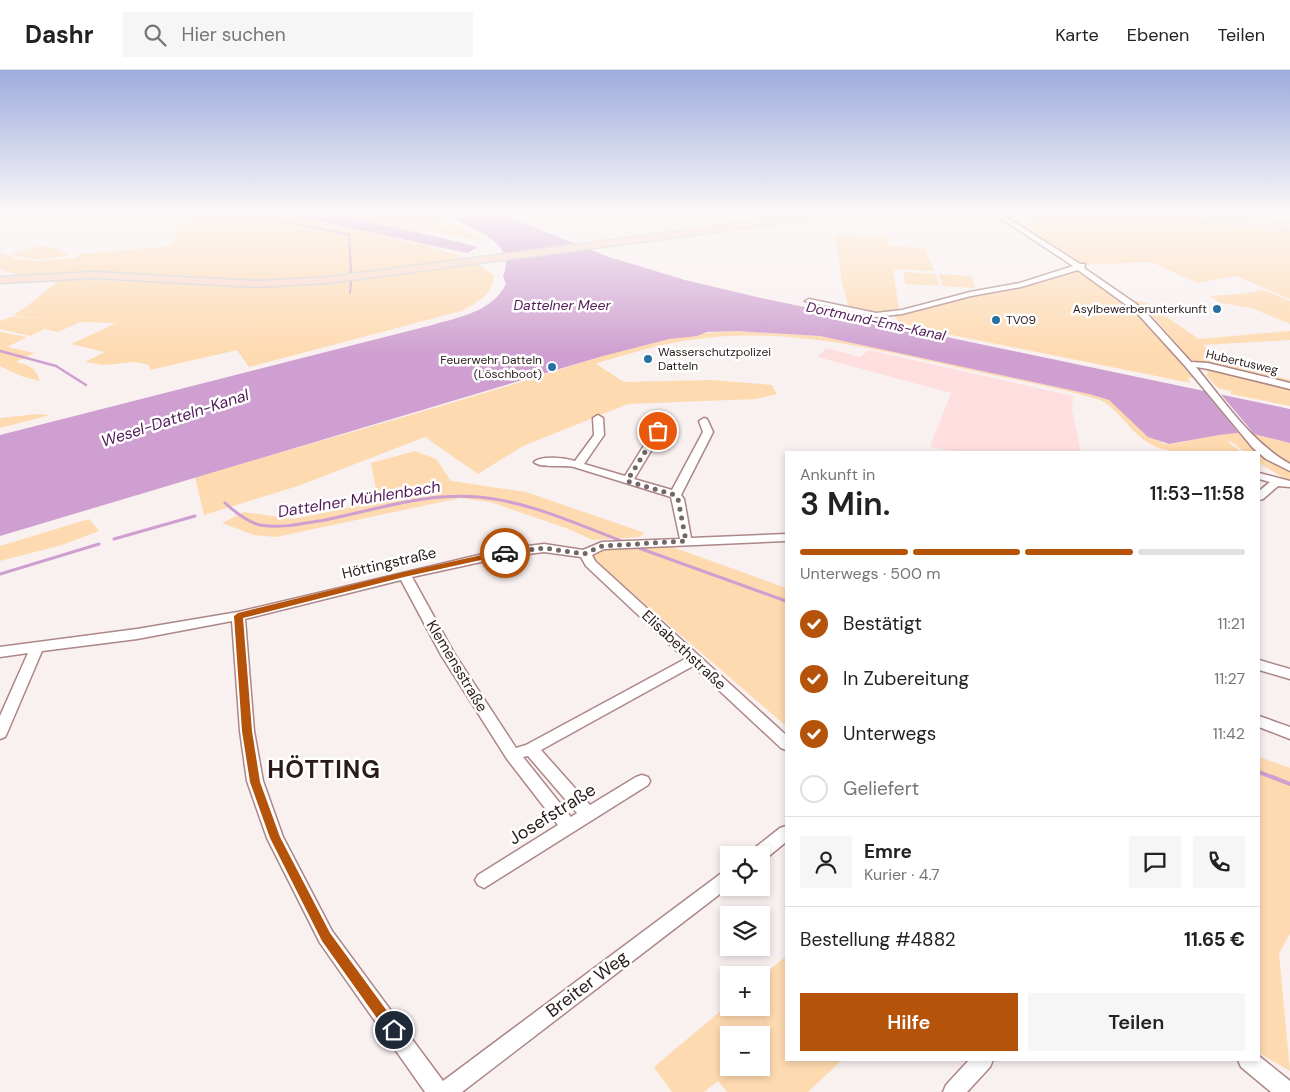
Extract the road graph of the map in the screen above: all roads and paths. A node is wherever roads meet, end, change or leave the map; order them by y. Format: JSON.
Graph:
{"nodes":[{"id":1,"x":497,"y":259,"type":"edge"},
{"id":2,"x":1068,"y":259,"type":"edge"},
{"id":3,"x":1080,"y":266,"type":"junction"},
{"id":4,"x":0,"y":280,"type":"edge"},
{"id":5,"x":809,"y":301,"type":"dead end"},
{"id":6,"x":1188,"y":364,"type":"junction"},
{"id":7,"x":1290,"y":386,"type":"edge"},
{"id":8,"x":598,"y":418,"type":"dead end"},
{"id":9,"x":704,"y":421,"type":"dead end"},
{"id":10,"x":653,"y":423,"type":"dead end"},
{"id":11,"x":539,"y":462,"type":"dead end"},
{"id":12,"x":578,"y":465,"type":"junction"},
{"id":13,"x":1290,"y":468,"type":"edge"},
{"id":14,"x":1260,"y":476,"type":"edge"},
{"id":15,"x":627,"y":481,"type":"junction"},
{"id":16,"x":1280,"y":482,"type":"edge"},
{"id":17,"x":675,"y":495,"type":"junction"},
{"id":18,"x":1261,"y":496,"type":"edge"},
{"id":19,"x":785,"y":537,"type":"edge"},
{"id":20,"x":686,"y":541,"type":"junction"},
{"id":21,"x":585,"y":554,"type":"junction"},
{"id":22,"x":404,"y":575,"type":"junction"},
{"id":23,"x":238,"y":616,"type":"junction"},
{"id":24,"x":37,"y":648,"type":"junction"},
{"id":25,"x":0,"y":652,"type":"edge"},
{"id":26,"x":694,"y":660,"type":"junction"},
{"id":27,"x":1260,"y":665,"type":"edge"},
{"id":28,"x":1290,"y":674,"type":"edge"},
{"id":29,"x":1260,"y":721,"type":"edge"},
{"id":30,"x":0,"y":733,"type":"edge"},
{"id":31,"x":1290,"y":733,"type":"edge"},
{"id":32,"x":785,"y":743,"type":"edge"},
{"id":33,"x":531,"y":749,"type":"junction"},
{"id":34,"x":512,"y":755,"type":"junction"},
{"id":35,"x":642,"y":781,"type":"dead end"},
{"id":36,"x":588,"y":815,"type":"junction"},
{"id":37,"x":569,"y":826,"type":"junction"},
{"id":38,"x":785,"y":834,"type":"edge"},
{"id":39,"x":769,"y":846,"type":"edge"},
{"id":40,"x":484,"y":880,"type":"dead end"},
{"id":41,"x":720,"y":884,"type":"edge"},
{"id":42,"x":982,"y":1061,"type":"edge"},
{"id":43,"x":1249,"y":1061,"type":"edge"},
{"id":44,"x":438,"y":1092,"type":"edge"},
{"id":45,"x":445,"y":1092,"type":"edge"},
{"id":46,"x":953,"y":1092,"type":"edge"},
{"id":47,"x":1287,"y":1092,"type":"edge"}],
"edges":[{"from":1,"to":4,"type":"main road"},
{"from":2,"to":3,"type":"street"},
{"from":3,"to":5,"type":"street"},
{"from":3,"to":6,"type":"street"},
{"from":6,"to":7,"type":"street","name":"Hubertusweg"},
{"from":6,"to":13,"type":"street"},
{"from":8,"to":12,"type":"street"},
{"from":9,"to":17,"type":"street"},
{"from":10,"to":15,"type":"street"},
{"from":11,"to":12,"type":"street"},
{"from":12,"to":15,"type":"street"},
{"from":14,"to":16,"type":"street"},
{"from":15,"to":17,"type":"street"},
{"from":16,"to":18,"type":"street"},
{"from":17,"to":20,"type":"street"},
{"from":19,"to":20,"type":"street"},
{"from":20,"to":21,"type":"street"},
{"from":21,"to":22,"type":"street","name":"Höttingstraße"},
{"from":21,"to":26,"type":"street","name":"Elisabethstraße"},
{"from":22,"to":23,"type":"street","name":"Höttingstraße"},
{"from":22,"to":34,"type":"street","name":"Klemensstraße"},
{"from":23,"to":24,"type":"street","name":"Höttingstraße"},
{"from":23,"to":44,"type":"street"},
{"from":24,"to":25,"type":"street","name":"Höttingstraße"},
{"from":24,"to":30,"type":"street"},
{"from":26,"to":32,"type":"street","name":"Elisabethstraße"},
{"from":26,"to":33,"type":"street"},
{"from":27,"to":28,"type":"street"},
{"from":29,"to":31,"type":"street"},
{"from":33,"to":34,"type":"street"},
{"from":33,"to":36,"type":"street"},
{"from":34,"to":37,"type":"street","name":"Klemensstraße"},
{"from":35,"to":36,"type":"street","name":"Josefstraße"},
{"from":36,"to":37,"type":"street","name":"Josefstraße"},
{"from":37,"to":40,"type":"street","name":"Josefstraße"},
{"from":38,"to":39,"type":"street"},
{"from":41,"to":45,"type":"street","name":"Breiter Weg"},
{"from":42,"to":46,"type":"street"},
{"from":43,"to":47,"type":"street"}]}
